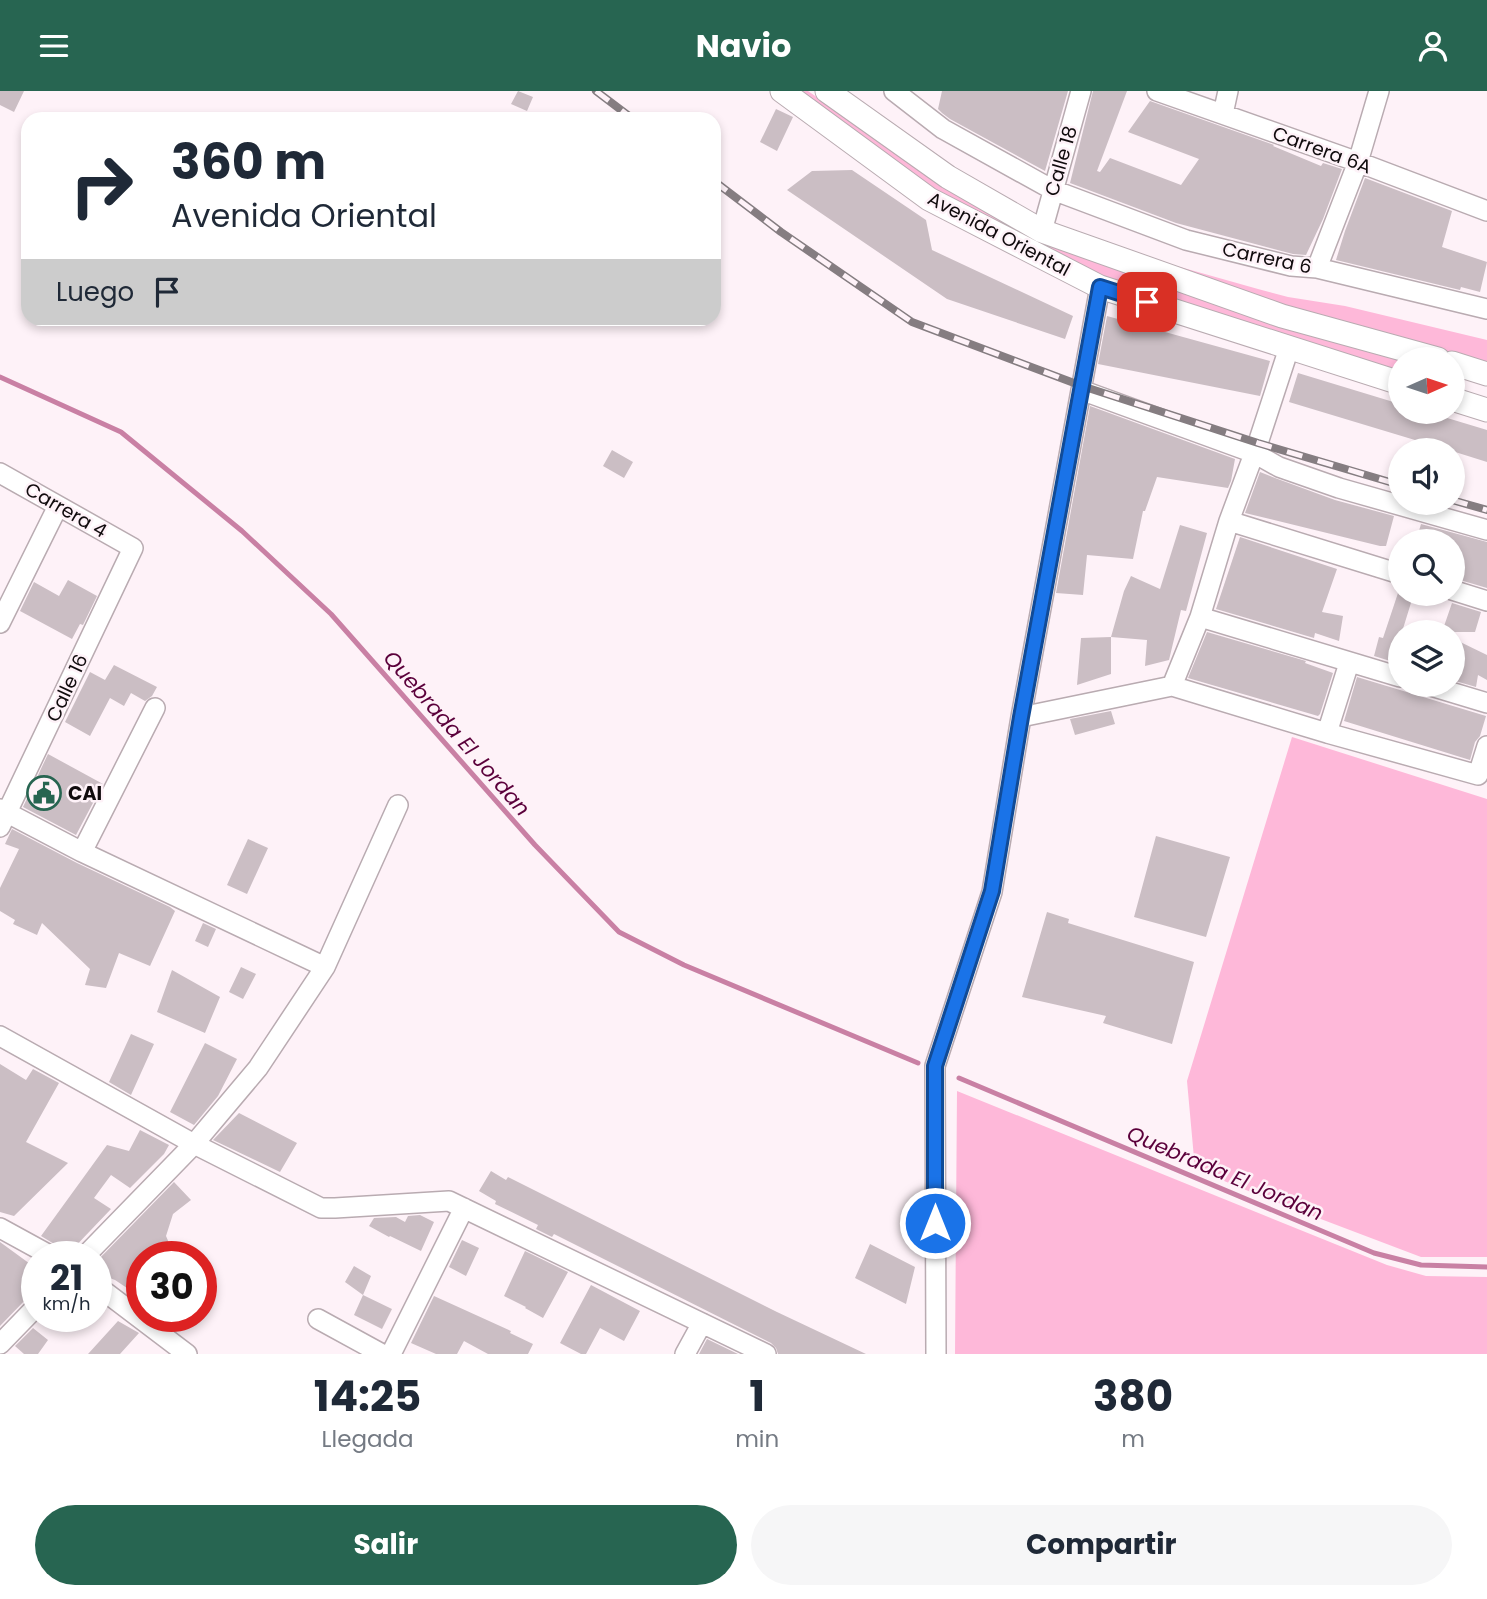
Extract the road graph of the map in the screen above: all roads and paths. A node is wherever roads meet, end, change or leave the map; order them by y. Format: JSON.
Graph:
{"nodes":[{"id":1,"x":782,"y":91,"type":"edge"},
{"id":2,"x":827,"y":91,"type":"edge"},
{"id":3,"x":894,"y":91,"type":"edge"},
{"id":4,"x":1081,"y":91,"type":"edge"},
{"id":5,"x":1157,"y":91,"type":"edge"},
{"id":6,"x":1228,"y":91,"type":"edge"},
{"id":7,"x":1379,"y":91,"type":"edge"},
{"id":8,"x":1223,"y":114,"type":"junction"},
{"id":9,"x":1358,"y":162,"type":"junction"},
{"id":10,"x":1053,"y":190,"type":"junction"},
{"id":11,"x":1487,"y":211,"type":"edge"},
{"id":12,"x":1042,"y":231,"type":"junction"},
{"id":13,"x":1317,"y":268,"type":"junction"},
{"id":14,"x":1100,"y":287,"type":"junction"},
{"id":15,"x":1487,"y":309,"type":"edge"},
{"id":16,"x":1394,"y":347,"type":"edge"},
{"id":17,"x":1289,"y":348,"type":"junction"},
{"id":18,"x":1465,"y":367,"type":"edge"},
{"id":19,"x":1487,"y":374,"type":"edge"},
{"id":20,"x":1388,"y":379,"type":"edge"},
{"id":21,"x":1081,"y":390,"type":"junction"},
{"id":22,"x":1465,"y":403,"type":"edge"},
{"id":23,"x":1487,"y":410,"type":"edge"},
{"id":24,"x":1254,"y":453,"type":"junction"},
{"id":25,"x":0,"y":473,"type":"edge"},
{"id":26,"x":58,"y":506,"type":"junction"},
{"id":27,"x":1229,"y":521,"type":"junction"},
{"id":28,"x":1487,"y":530,"type":"edge"},
{"id":29,"x":133,"y":548,"type":"joint"},
{"id":30,"x":1388,"y":570,"type":"edge"},
{"id":31,"x":1465,"y":594,"type":"edge"},
{"id":32,"x":1487,"y":601,"type":"edge"},
{"id":33,"x":1200,"y":617,"type":"junction"},
{"id":34,"x":0,"y":623,"type":"edge"},
{"id":35,"x":1349,"y":663,"type":"junction"},
{"id":36,"x":1388,"y":674,"type":"edge"},
{"id":37,"x":1172,"y":686,"type":"junction"},
{"id":38,"x":1465,"y":696,"type":"edge"},
{"id":39,"x":1487,"y":703,"type":"edge"},
{"id":40,"x":155,"y":708,"type":"dead end"},
{"id":41,"x":1021,"y":717,"type":"junction"},
{"id":42,"x":1327,"y":733,"type":"junction"},
{"id":43,"x":1487,"y":746,"type":"edge"},
{"id":44,"x":398,"y":805,"type":"dead end"},
{"id":45,"x":3,"y":816,"type":"edge"},
{"id":46,"x":82,"y":852,"type":"junction"},
{"id":47,"x":325,"y":967,"type":"junction"},
{"id":48,"x":0,"y":1036,"type":"edge"},
{"id":49,"x":194,"y":1144,"type":"junction"},
{"id":50,"x":464,"y":1208,"type":"junction"},
{"id":51,"x":0,"y":1228,"type":"edge"},
{"id":52,"x":24,"y":1241,"type":"edge"},
{"id":53,"x":100,"y":1241,"type":"edge"},
{"id":54,"x":112,"y":1297,"type":"edge"},
{"id":55,"x":318,"y":1319,"type":"dead end"},
{"id":56,"x":21,"y":1322,"type":"edge"},
{"id":57,"x":702,"y":1323,"type":"junction"},
{"id":58,"x":0,"y":1344,"type":"edge"},
{"id":59,"x":187,"y":1354,"type":"edge"},
{"id":60,"x":382,"y":1354,"type":"edge"},
{"id":61,"x":391,"y":1354,"type":"edge"},
{"id":62,"x":685,"y":1354,"type":"edge"},
{"id":63,"x":766,"y":1354,"type":"edge"},
{"id":64,"x":936,"y":1354,"type":"edge"}],
"edges":[{"from":1,"to":14,"type":"main road","name":"Avenida Oriental"},
{"from":2,"to":12,"type":"main road","name":"Avenida Oriental"},
{"from":3,"to":10,"type":"street"},
{"from":4,"to":10,"type":"street","name":"Calle 18"},
{"from":5,"to":8,"type":"street","name":"Carrera 6A"},
{"from":6,"to":8,"type":"street"},
{"from":7,"to":9,"type":"street"},
{"from":8,"to":9,"type":"street","name":"Carrera 6A"},
{"from":9,"to":11,"type":"street","name":"Carrera 6A"},
{"from":9,"to":13,"type":"street"},
{"from":10,"to":12,"type":"street","name":"Calle 18"},
{"from":10,"to":13,"type":"street","name":"Carrera 6"},
{"from":12,"to":16,"type":"main road","name":"Avenida Oriental"},
{"from":13,"to":15,"type":"street","name":"Carrera 6"},
{"from":14,"to":17,"type":"main road","name":"Avenida Oriental"},
{"from":14,"to":21,"type":"street"},
{"from":17,"to":20,"type":"main road","name":"Avenida Oriental"},
{"from":17,"to":24,"type":"street"},
{"from":18,"to":19,"type":"main road"},
{"from":21,"to":24,"type":"street"},
{"from":21,"to":41,"type":"street"},
{"from":22,"to":23,"type":"main road"},
{"from":24,"to":27,"type":"street"},
{"from":24,"to":28,"type":"street"},
{"from":25,"to":26,"type":"street","name":"Carrera 4"},
{"from":26,"to":29,"type":"street","name":"Carrera 4"},
{"from":26,"to":34,"type":"street"},
{"from":27,"to":30,"type":"street"},
{"from":27,"to":33,"type":"street"},
{"from":29,"to":45,"type":"street","name":"Calle 16"},
{"from":31,"to":32,"type":"street"},
{"from":33,"to":35,"type":"street"},
{"from":33,"to":37,"type":"street"},
{"from":35,"to":36,"type":"street"},
{"from":35,"to":42,"type":"street"},
{"from":37,"to":41,"type":"street"},
{"from":37,"to":42,"type":"street"},
{"from":38,"to":39,"type":"street"},
{"from":40,"to":46,"type":"street"},
{"from":41,"to":64,"type":"street"},
{"from":42,"to":43,"type":"street"},
{"from":44,"to":47,"type":"street"},
{"from":45,"to":46,"type":"street"},
{"from":46,"to":47,"type":"street"},
{"from":47,"to":49,"type":"street"},
{"from":48,"to":49,"type":"street"},
{"from":49,"to":50,"type":"street"},
{"from":49,"to":53,"type":"street"},
{"from":50,"to":57,"type":"street"},
{"from":50,"to":61,"type":"street"},
{"from":51,"to":52,"type":"street"},
{"from":54,"to":59,"type":"street"},
{"from":55,"to":60,"type":"street"},
{"from":56,"to":58,"type":"street"},
{"from":57,"to":62,"type":"street"},
{"from":57,"to":63,"type":"street"}]}
